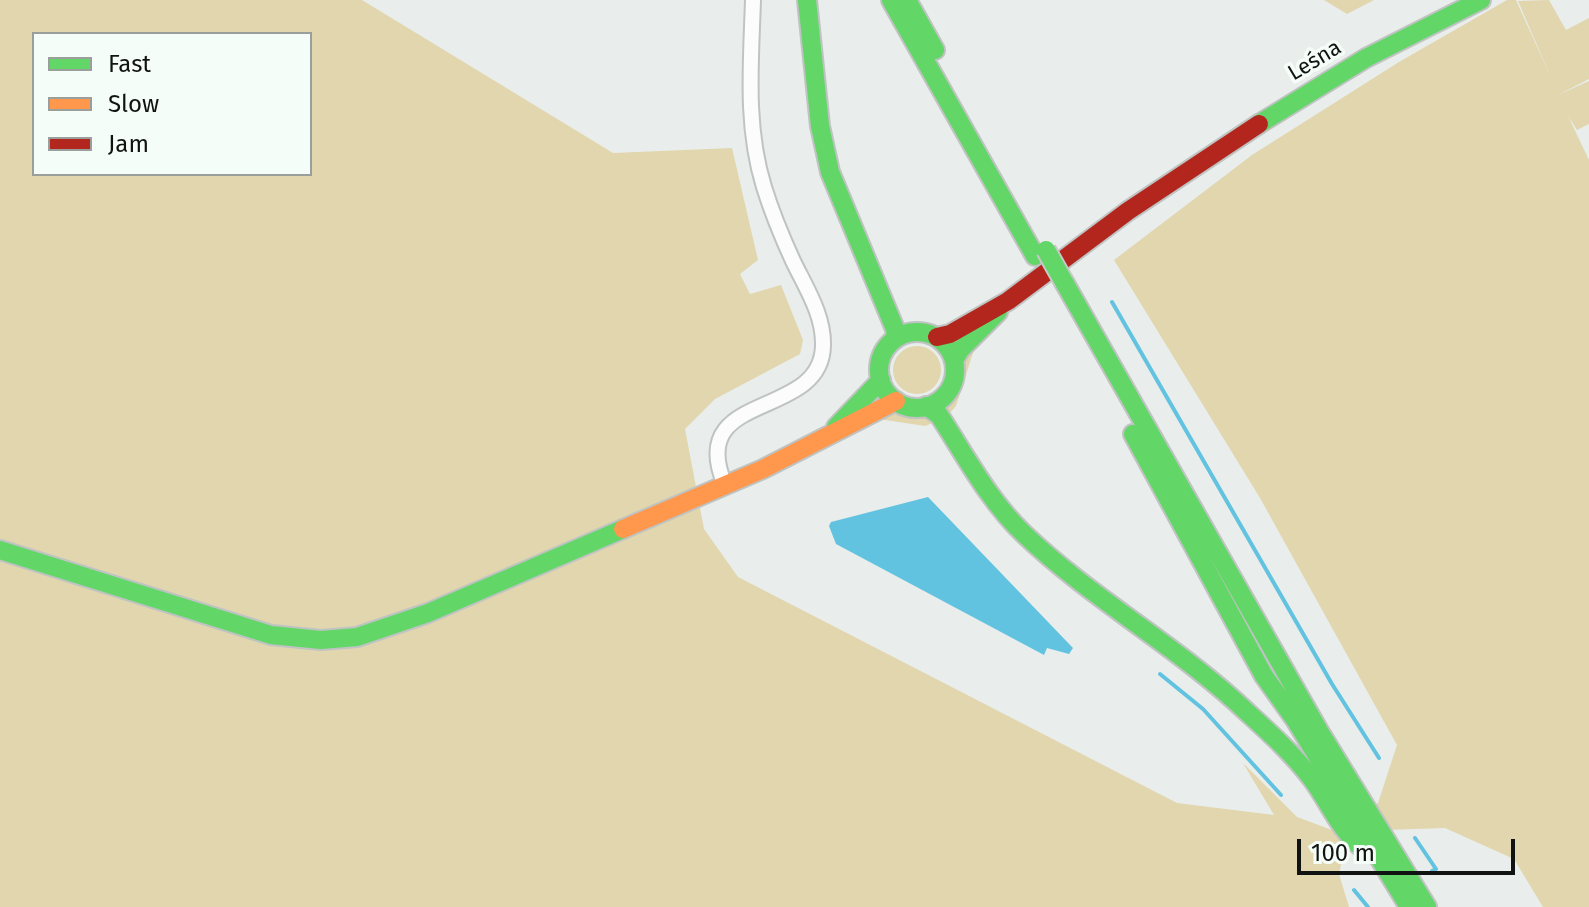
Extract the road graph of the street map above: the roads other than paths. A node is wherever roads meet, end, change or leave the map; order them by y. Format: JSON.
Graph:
{"nodes":[{"id":1,"x":753,"y":0,"type":"edge"},
{"id":2,"x":807,"y":0,"type":"edge"},
{"id":3,"x":891,"y":0,"type":"edge"},
{"id":4,"x":907,"y":0,"type":"edge"},
{"id":5,"x":1481,"y":0,"type":"edge"},
{"id":6,"x":1041,"y":253,"type":"junction"},
{"id":7,"x":1058,"y":286,"type":"junction"},
{"id":8,"x":1008,"y":301,"type":"junction"},
{"id":9,"x":937,"y":337,"type":"junction"},
{"id":10,"x":896,"y":338,"type":"junction"},
{"id":11,"x":954,"y":360,"type":"junction"},
{"id":12,"x":881,"y":380,"type":"junction"},
{"id":13,"x":896,"y":401,"type":"junction"},
{"id":14,"x":926,"y":406,"type":"junction"},
{"id":15,"x":828,"y":435,"type":"junction"},
{"id":16,"x":725,"y":485,"type":"junction"},
{"id":17,"x":0,"y":550,"type":"edge"},
{"id":18,"x":1383,"y":866,"type":"junction"},
{"id":19,"x":1409,"y":907,"type":"edge"},
{"id":20,"x":1427,"y":907,"type":"edge"}],
"edges":[{"from":1,"to":16,"type":"street"},
{"from":2,"to":10,"type":"main road"},
{"from":3,"to":6,"type":"main road"},
{"from":4,"to":6,"type":"main road"},
{"from":5,"to":8,"type":"main road","name":"Leśna"},
{"from":6,"to":7,"type":"main road","bridge":true},
{"from":7,"to":18,"type":"main road"},
{"from":7,"to":20,"type":"main road"},
{"from":8,"to":9,"type":"main road"},
{"from":8,"to":11,"type":"main road"},
{"from":9,"to":10,"type":"main road"},
{"from":9,"to":11,"type":"main road"},
{"from":10,"to":12,"type":"main road"},
{"from":11,"to":14,"type":"main road"},
{"from":12,"to":13,"type":"main road"},
{"from":12,"to":15,"type":"main road"},
{"from":13,"to":14,"type":"main road"},
{"from":13,"to":15,"type":"main road"},
{"from":14,"to":18,"type":"main road"},
{"from":15,"to":16,"type":"main road"},
{"from":16,"to":17,"type":"main road"},
{"from":18,"to":19,"type":"main road"}]}
